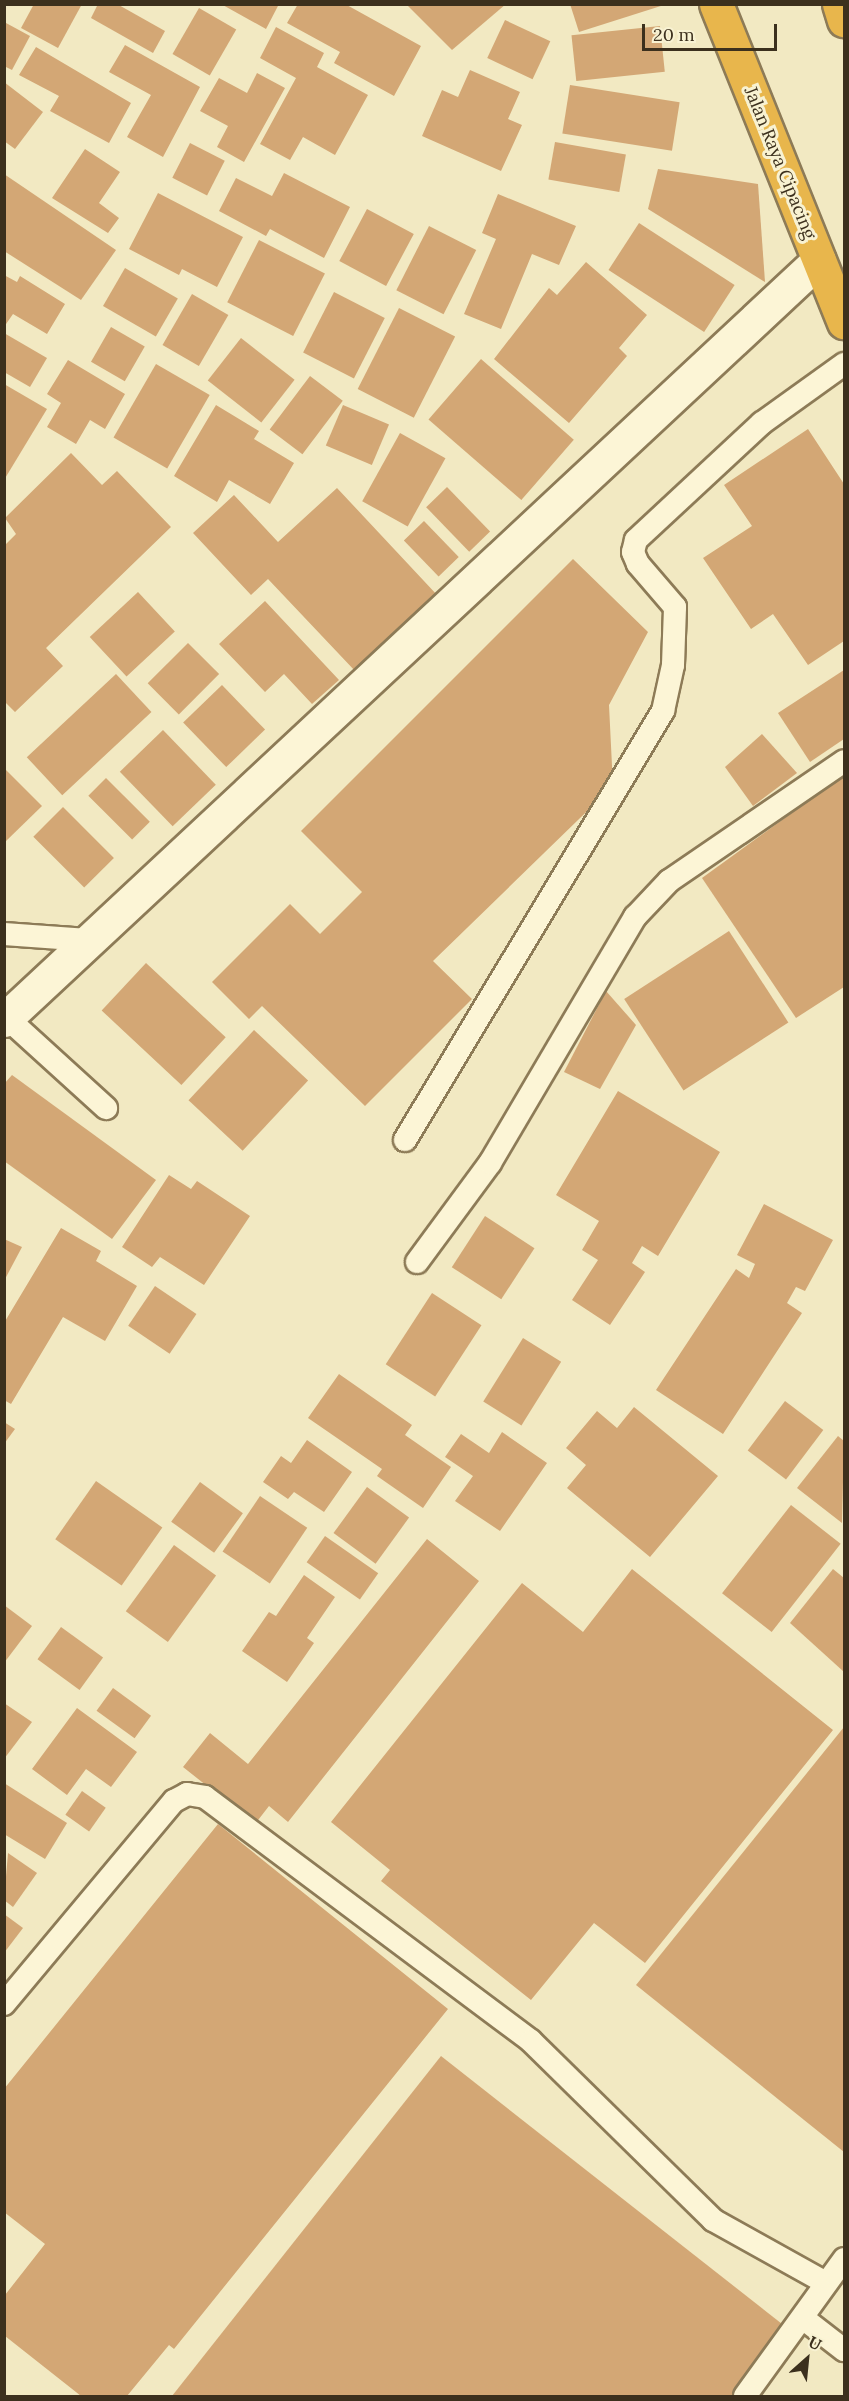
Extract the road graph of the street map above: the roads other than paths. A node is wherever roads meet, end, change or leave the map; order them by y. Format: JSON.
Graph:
{"nodes":[{"id":1,"x":716,"y":4,"type":"edge"},
{"id":2,"x":838,"y":4,"type":"edge"},
{"id":3,"x":844,"y":20,"type":"edge"},
{"id":4,"x":819,"y":260,"type":"junction"},
{"id":5,"x":844,"y":322,"type":"edge"},
{"id":6,"x":844,"y":364,"type":"edge"},
{"id":7,"x":844,"y":762,"type":"edge"},
{"id":8,"x":4,"y":934,"type":"edge"},
{"id":9,"x":88,"y":940,"type":"junction"},
{"id":10,"x":6,"y":1019,"type":"edge"},
{"id":11,"x":106,"y":1108,"type":"dead end"},
{"id":12,"x":405,"y":1140,"type":"dead end"},
{"id":13,"x":417,"y":1262,"type":"dead end"},
{"id":14,"x":4,"y":2004,"type":"edge"},
{"id":15,"x":844,"y":2259,"type":"edge"},
{"id":16,"x":826,"y":2283,"type":"junction"},
{"id":17,"x":804,"y":2319,"type":"junction"},
{"id":18,"x":844,"y":2350,"type":"edge"},
{"id":19,"x":745,"y":2397,"type":"edge"}],
"edges":[{"from":1,"to":4,"type":"highway","name":"Jalan Raya Cipacing"},
{"from":2,"to":3,"type":"highway"},
{"from":4,"to":5,"type":"highway","name":"Jalan Raya Cipacing"},
{"from":4,"to":9,"type":"street"},
{"from":6,"to":12,"type":"lane"},
{"from":7,"to":13,"type":"lane"},
{"from":8,"to":9,"type":"lane"},
{"from":9,"to":10,"type":"street"},
{"from":10,"to":11,"type":"lane"},
{"from":14,"to":16,"type":"lane"},
{"from":15,"to":16,"type":"lane"},
{"from":16,"to":17,"type":"lane"},
{"from":17,"to":18,"type":"lane"},
{"from":17,"to":19,"type":"lane"}]}
